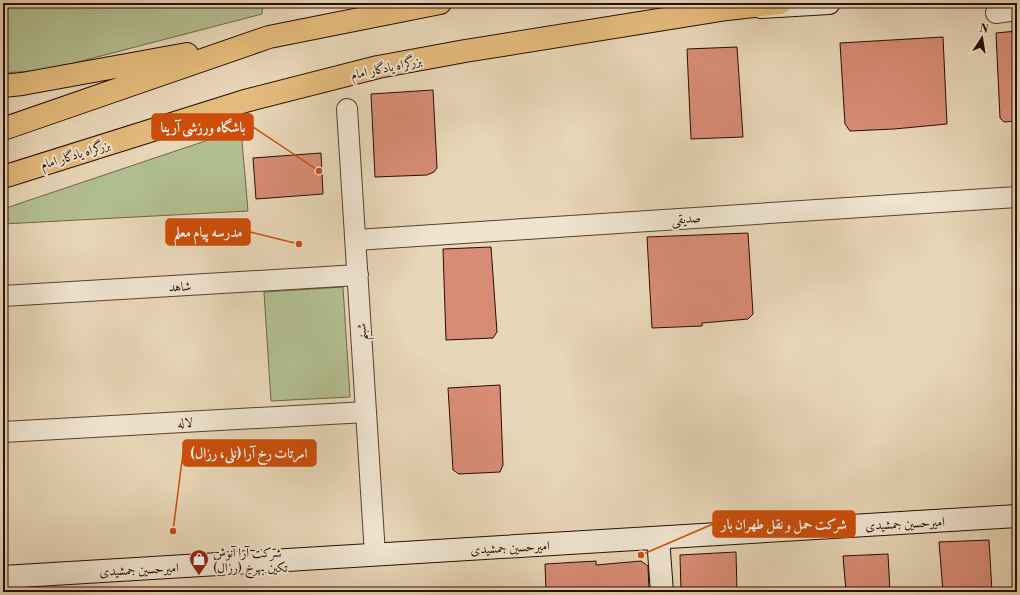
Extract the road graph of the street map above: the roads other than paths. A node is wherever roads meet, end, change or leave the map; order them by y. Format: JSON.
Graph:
{"nodes":[{"id":1,"x":440,"y":3,"type":"edge"},
{"id":2,"x":780,"y":3,"type":"edge"},
{"id":3,"x":829,"y":3,"type":"edge"},
{"id":4,"x":727,"y":9,"type":"junction"},
{"id":5,"x":1017,"y":10,"type":"edge"},
{"id":6,"x":996,"y":13,"type":"dead end"},
{"id":7,"x":269,"y":37,"type":"junction"},
{"id":8,"x":3,"y":86,"type":"edge"},
{"id":9,"x":348,"y":109,"type":"dead end"},
{"id":10,"x":3,"y":129,"type":"edge"},
{"id":11,"x":3,"y":177,"type":"edge"},
{"id":12,"x":1017,"y":197,"type":"edge"},
{"id":13,"x":356,"y":240,"type":"junction"},
{"id":14,"x":358,"y":276,"type":"junction"},
{"id":15,"x":3,"y":296,"type":"edge"},
{"id":16,"x":366,"y":412,"type":"junction"},
{"id":17,"x":3,"y":432,"type":"edge"},
{"id":18,"x":1017,"y":516,"type":"edge"},
{"id":19,"x":658,"y":538,"type":"junction"},
{"id":20,"x":375,"y":555,"type":"junction"},
{"id":21,"x":3,"y":577,"type":"edge"},
{"id":22,"x":662,"y":592,"type":"edge"}],
"edges":[{"from":1,"to":7,"type":"highway"},
{"from":2,"to":4,"type":"highway","name":"بزرگراه یادگار امام"},
{"from":3,"to":4,"type":"street"},
{"from":4,"to":11,"type":"highway","name":"بزرگراه یادگار امام"},
{"from":5,"to":6,"type":"street"},
{"from":7,"to":8,"type":"highway"},
{"from":7,"to":10,"type":"highway"},
{"from":9,"to":13,"type":"street","name":"شبنم"},
{"from":12,"to":13,"type":"street","name":"صدیقی"},
{"from":13,"to":14,"type":"street","name":"شبنم"},
{"from":14,"to":15,"type":"street","name":"شاهد"},
{"from":14,"to":16,"type":"street","name":"شبنم"},
{"from":16,"to":17,"type":"street","name":"لاله"},
{"from":16,"to":20,"type":"street","name":"شبنم"},
{"from":18,"to":19,"type":"street","name":"امیرحسین جمشیدی"},
{"from":19,"to":20,"type":"street","name":"امیرحسین جمشیدی"},
{"from":19,"to":22,"type":"street"},
{"from":20,"to":21,"type":"street","name":"امیرحسین جمشیدی"}]}
